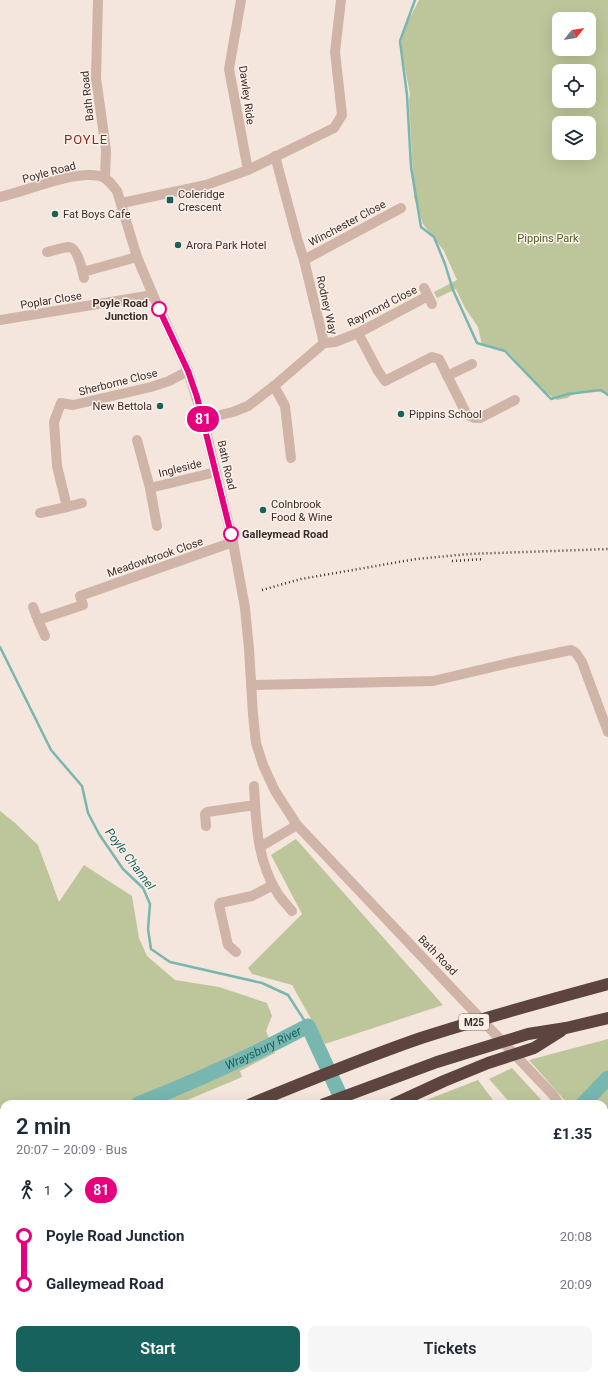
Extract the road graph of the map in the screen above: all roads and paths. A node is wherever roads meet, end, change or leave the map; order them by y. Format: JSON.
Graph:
{"nodes":[{"id":1,"x":98,"y":0,"type":"edge"},
{"id":2,"x":241,"y":0,"type":"edge"},
{"id":3,"x":341,"y":0,"type":"edge"},
{"id":4,"x":276,"y":156,"type":"junction"},
{"id":5,"x":248,"y":170,"type":"junction"},
{"id":6,"x":105,"y":178,"type":"junction"},
{"id":7,"x":0,"y":197,"type":"edge"},
{"id":8,"x":122,"y":203,"type":"junction"},
{"id":9,"x":401,"y":208,"type":"dead end"},
{"id":10,"x":47,"y":252,"type":"dead end"},
{"id":11,"x":137,"y":257,"type":"junction"},
{"id":12,"x":304,"y":260,"type":"junction"},
{"id":13,"x":153,"y":295,"type":"junction"},
{"id":14,"x":428,"y":296,"type":"dead end"},
{"id":15,"x":0,"y":320,"type":"edge"},
{"id":16,"x":358,"y":333,"type":"junction"},
{"id":17,"x":324,"y":342,"type":"junction"},
{"id":18,"x":472,"y":364,"type":"dead end"},
{"id":19,"x":188,"y":371,"type":"junction"},
{"id":20,"x":447,"y":376,"type":"junction"},
{"id":21,"x":274,"y":386,"type":"junction"},
{"id":22,"x":515,"y":400,"type":"dead end"},
{"id":23,"x":203,"y":419,"type":"junction"},
{"id":24,"x":137,"y":440,"type":"dead end"},
{"id":25,"x":291,"y":458,"type":"dead end"},
{"id":26,"x":216,"y":472,"type":"junction"},
{"id":27,"x":150,"y":488,"type":"junction"},
{"id":28,"x":82,"y":503,"type":"dead end"},
{"id":29,"x":67,"y":507,"type":"junction"},
{"id":30,"x":40,"y":513,"type":"dead end"},
{"id":31,"x":157,"y":526,"type":"dead end"},
{"id":32,"x":233,"y":542,"type":"junction"},
{"id":33,"x":33,"y":607,"type":"dead end"},
{"id":34,"x":38,"y":620,"type":"junction"},
{"id":35,"x":45,"y":636,"type":"dead end"},
{"id":36,"x":251,"y":685,"type":"junction"},
{"id":37,"x":608,"y":732,"type":"edge"},
{"id":38,"x":254,"y":786,"type":"dead end"},
{"id":39,"x":255,"y":805,"type":"junction"},
{"id":40,"x":297,"y":825,"type":"junction"},
{"id":41,"x":206,"y":826,"type":"dead end"},
{"id":42,"x":260,"y":847,"type":"junction"},
{"id":43,"x":273,"y":885,"type":"junction"},
{"id":44,"x":292,"y":910,"type":"dead end"},
{"id":45,"x":236,"y":952,"type":"dead end"},
{"id":46,"x":608,"y":984,"type":"edge"},
{"id":47,"x":608,"y":1018,"type":"edge"},
{"id":48,"x":566,"y":1028,"type":"junction"},
{"id":49,"x":261,"y":1100,"type":"edge"},
{"id":50,"x":335,"y":1100,"type":"edge"},
{"id":51,"x":403,"y":1100,"type":"edge"},
{"id":52,"x":557,"y":1100,"type":"edge"}],
"edges":[{"from":1,"to":6,"type":"street","name":"Bath Road"},
{"from":2,"to":5,"type":"street","name":"Dawley Ride"},
{"from":3,"to":4,"type":"street"},
{"from":4,"to":5,"type":"street"},
{"from":4,"to":12,"type":"street","name":"Rodney Way"},
{"from":5,"to":8,"type":"street"},
{"from":6,"to":7,"type":"street","name":"Poyle Road"},
{"from":6,"to":8,"type":"street","name":"Bath Road"},
{"from":8,"to":11,"type":"street","name":"Bath Road"},
{"from":9,"to":12,"type":"street","name":"Winchester Close"},
{"from":10,"to":11,"type":"street"},
{"from":11,"to":13,"type":"street","name":"Bath Road"},
{"from":12,"to":17,"type":"street","name":"Rodney Way"},
{"from":13,"to":15,"type":"street","name":"Poplar Close"},
{"from":13,"to":19,"type":"street","name":"Bath Road"},
{"from":14,"to":16,"type":"street","name":"Raymond Close"},
{"from":16,"to":17,"type":"street","name":"Raymond Close"},
{"from":16,"to":20,"type":"street"},
{"from":17,"to":21,"type":"street","name":"Rodney Way"},
{"from":18,"to":20,"type":"street"},
{"from":19,"to":23,"type":"street","name":"Bath Road"},
{"from":19,"to":29,"type":"street","name":"Sherborne Close"},
{"from":20,"to":22,"type":"street"},
{"from":21,"to":23,"type":"street","name":"Rodney Way"},
{"from":21,"to":25,"type":"street"},
{"from":23,"to":26,"type":"street","name":"Bath Road"},
{"from":24,"to":27,"type":"street","name":"Ingleside"},
{"from":26,"to":27,"type":"street","name":"Ingleside"},
{"from":26,"to":32,"type":"street","name":"Bath Road"},
{"from":27,"to":31,"type":"street","name":"Ingleside"},
{"from":28,"to":29,"type":"street"},
{"from":29,"to":30,"type":"street"},
{"from":32,"to":34,"type":"street","name":"Meadowbrook Close"},
{"from":32,"to":36,"type":"street","name":"Bath Road"},
{"from":33,"to":34,"type":"street"},
{"from":34,"to":35,"type":"street"},
{"from":36,"to":37,"type":"street"},
{"from":36,"to":40,"type":"street","name":"Bath Road"},
{"from":38,"to":39,"type":"street"},
{"from":39,"to":41,"type":"street"},
{"from":39,"to":42,"type":"street"},
{"from":40,"to":42,"type":"street"},
{"from":40,"to":52,"type":"street","name":"Bath Road"},
{"from":42,"to":43,"type":"street"},
{"from":43,"to":44,"type":"street"},
{"from":43,"to":45,"type":"street"},
{"from":46,"to":49,"type":"highway","number":"M25"},
{"from":47,"to":48,"type":"highway","number":"M25"},
{"from":48,"to":50,"type":"highway","number":"M25"},
{"from":48,"to":51,"type":"highway","number":"M25"}]}
